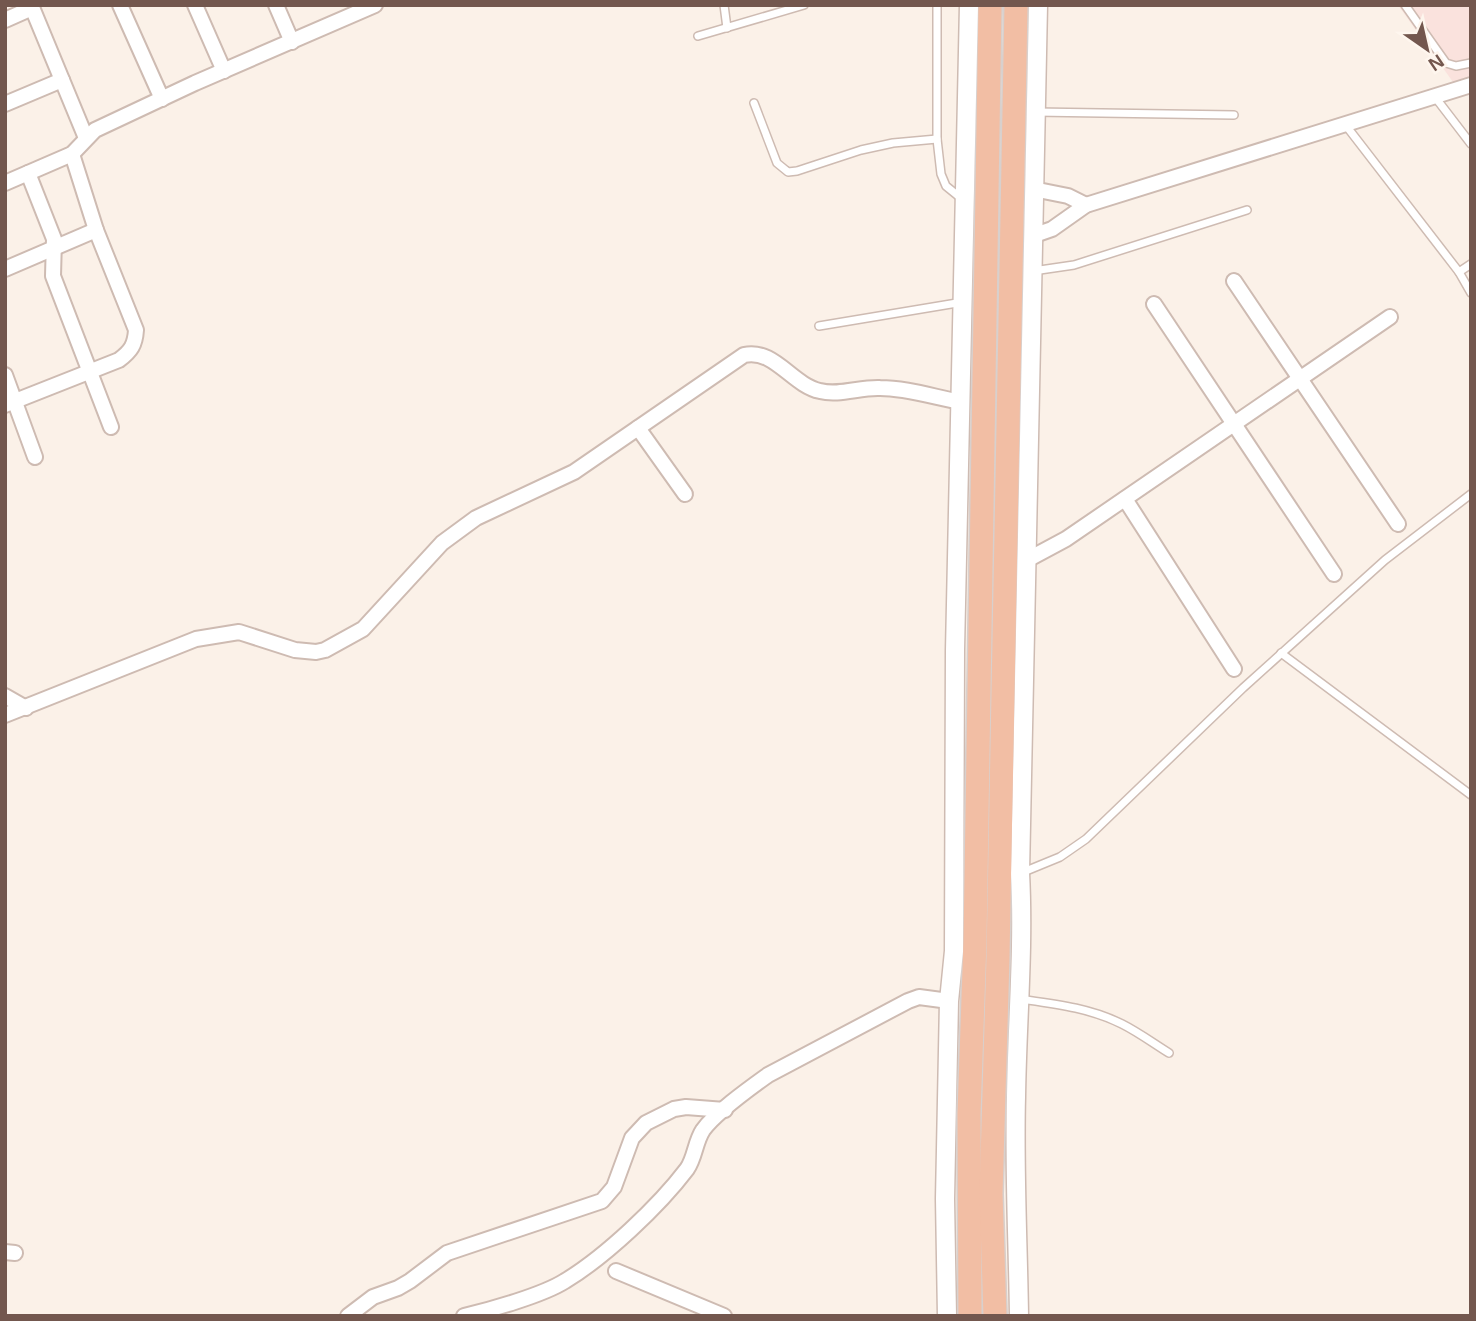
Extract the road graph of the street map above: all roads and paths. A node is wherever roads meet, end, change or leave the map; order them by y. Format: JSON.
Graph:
{"nodes":[{"id":1,"x":120,"y":5,"type":"edge"},
{"id":2,"x":195,"y":5,"type":"edge"},
{"id":3,"x":276,"y":5,"type":"edge"},
{"id":4,"x":375,"y":5,"type":"edge"},
{"id":5,"x":724,"y":5,"type":"edge"},
{"id":6,"x":804,"y":5,"type":"edge"},
{"id":7,"x":937,"y":5,"type":"edge"},
{"id":8,"x":969,"y":5,"type":"edge"},
{"id":9,"x":990,"y":5,"type":"edge"},
{"id":10,"x":1016,"y":5,"type":"edge"},
{"id":11,"x":1038,"y":5,"type":"edge"},
{"id":12,"x":1405,"y":5,"type":"edge"},
{"id":13,"x":32,"y":7,"type":"edge"},
{"id":14,"x":791,"y":7,"type":"edge"},
{"id":15,"x":350,"y":10,"type":"edge"},
{"id":16,"x":5,"y":20,"type":"edge"},
{"id":17,"x":727,"y":28,"type":"junction"},
{"id":18,"x":698,"y":36,"type":"dead end"},
{"id":19,"x":292,"y":42,"type":"junction"},
{"id":20,"x":1471,"y":63,"type":"edge"},
{"id":21,"x":224,"y":71,"type":"junction"},
{"id":22,"x":62,"y":80,"type":"junction"},
{"id":23,"x":1471,"y":85,"type":"edge"},
{"id":24,"x":1434,"y":96,"type":"junction"},
{"id":25,"x":162,"y":99,"type":"junction"},
{"id":26,"x":754,"y":103,"type":"dead end"},
{"id":27,"x":5,"y":104,"type":"edge"},
{"id":28,"x":1035,"y":113,"type":"junction"},
{"id":29,"x":1234,"y":114,"type":"dead end"},
{"id":30,"x":1344,"y":123,"type":"junction"},
{"id":31,"x":86,"y":138,"type":"junction"},
{"id":32,"x":937,"y":139,"type":"junction"},
{"id":33,"x":1471,"y":144,"type":"edge"},
{"id":34,"x":72,"y":153,"type":"junction"},
{"id":35,"x":28,"y":173,"type":"junction"},
{"id":36,"x":5,"y":183,"type":"edge"},
{"id":37,"x":1033,"y":189,"type":"junction"},
{"id":38,"x":965,"y":201,"type":"junction"},
{"id":39,"x":1086,"y":205,"type":"junction"},
{"id":40,"x":1247,"y":211,"type":"dead end"},
{"id":41,"x":96,"y":230,"type":"junction"},
{"id":42,"x":1032,"y":236,"type":"junction"},
{"id":43,"x":54,"y":248,"type":"junction"},
{"id":44,"x":1471,"y":264,"type":"edge"},
{"id":45,"x":5,"y":269,"type":"edge"},
{"id":46,"x":1032,"y":271,"type":"junction"},
{"id":47,"x":1460,"y":272,"type":"junction"},
{"id":48,"x":1234,"y":281,"type":"dead end"},
{"id":49,"x":1471,"y":293,"type":"edge"},
{"id":50,"x":963,"y":302,"type":"junction"},
{"id":51,"x":1154,"y":304,"type":"dead end"},
{"id":52,"x":1390,"y":317,"type":"dead end"},
{"id":53,"x":819,"y":326,"type":"dead end"},
{"id":54,"x":89,"y":370,"type":"junction"},
{"id":55,"x":5,"y":375,"type":"edge"},
{"id":56,"x":1301,"y":378,"type":"junction"},
{"id":57,"x":961,"y":402,"type":"junction"},
{"id":58,"x":10,"y":403,"type":"edge"},
{"id":59,"x":1233,"y":424,"type":"junction"},
{"id":60,"x":111,"y":427,"type":"dead end"},
{"id":61,"x":638,"y":428,"type":"junction"},
{"id":62,"x":36,"y":457,"type":"dead end"},
{"id":63,"x":685,"y":494,"type":"dead end"},
{"id":64,"x":1471,"y":494,"type":"edge"},
{"id":65,"x":1125,"y":499,"type":"junction"},
{"id":66,"x":1398,"y":524,"type":"dead end"},
{"id":67,"x":1026,"y":561,"type":"junction"},
{"id":68,"x":1334,"y":574,"type":"dead end"},
{"id":69,"x":1281,"y":653,"type":"junction"},
{"id":70,"x":1234,"y":669,"type":"dead end"},
{"id":71,"x":5,"y":696,"type":"edge"},
{"id":72,"x":26,"y":708,"type":"junction"},
{"id":73,"x":5,"y":715,"type":"edge"},
{"id":74,"x":1471,"y":795,"type":"edge"},
{"id":75,"x":1020,"y":873,"type":"junction"},
{"id":76,"x":1017,"y":999,"type":"junction"},
{"id":77,"x":949,"y":1001,"type":"junction"},
{"id":78,"x":1169,"y":1053,"type":"dead end"},
{"id":79,"x":725,"y":1110,"type":"junction"},
{"id":80,"x":616,"y":1271,"type":"dead end"},
{"id":81,"x":348,"y":1316,"type":"edge"},
{"id":82,"x":464,"y":1316,"type":"edge"},
{"id":83,"x":724,"y":1316,"type":"edge"},
{"id":84,"x":947,"y":1316,"type":"edge"},
{"id":85,"x":971,"y":1316,"type":"edge"},
{"id":86,"x":995,"y":1316,"type":"edge"},
{"id":87,"x":1019,"y":1316,"type":"edge"}],
"edges":[{"from":1,"to":25,"type":"street"},
{"from":2,"to":21,"type":"street"},
{"from":3,"to":19,"type":"street"},
{"from":4,"to":15,"type":"street"},
{"from":5,"to":17,"type":"lane"},
{"from":6,"to":14,"type":"lane"},
{"from":7,"to":32,"type":"lane"},
{"from":8,"to":38,"type":"street"},
{"from":9,"to":85,"type":"highway"},
{"from":10,"to":86,"type":"highway"},
{"from":11,"to":28,"type":"street"},
{"from":12,"to":20,"type":"lane"},
{"from":13,"to":16,"type":"street"},
{"from":13,"to":22,"type":"street"},
{"from":14,"to":17,"type":"lane"},
{"from":15,"to":19,"type":"street"},
{"from":17,"to":18,"type":"lane"},
{"from":19,"to":21,"type":"street"},
{"from":21,"to":25,"type":"street"},
{"from":22,"to":27,"type":"street"},
{"from":22,"to":31,"type":"street"},
{"from":23,"to":24,"type":"street"},
{"from":24,"to":30,"type":"street"},
{"from":24,"to":33,"type":"lane"},
{"from":25,"to":31,"type":"street"},
{"from":26,"to":32,"type":"lane"},
{"from":28,"to":29,"type":"lane"},
{"from":28,"to":37,"type":"street"},
{"from":30,"to":39,"type":"street"},
{"from":30,"to":47,"type":"lane"},
{"from":31,"to":34,"type":"street"},
{"from":32,"to":38,"type":"lane"},
{"from":34,"to":35,"type":"street"},
{"from":34,"to":41,"type":"street"},
{"from":35,"to":36,"type":"street"},
{"from":35,"to":43,"type":"street"},
{"from":37,"to":39,"type":"street"},
{"from":37,"to":42,"type":"street"},
{"from":38,"to":50,"type":"street"},
{"from":39,"to":42,"type":"street"},
{"from":40,"to":46,"type":"lane"},
{"from":41,"to":43,"type":"street"},
{"from":41,"to":54,"type":"street"},
{"from":42,"to":46,"type":"street"},
{"from":43,"to":45,"type":"street"},
{"from":43,"to":54,"type":"street"},
{"from":44,"to":47,"type":"lane"},
{"from":46,"to":67,"type":"street"},
{"from":47,"to":49,"type":"lane"},
{"from":48,"to":56,"type":"street"},
{"from":50,"to":53,"type":"lane"},
{"from":50,"to":57,"type":"street"},
{"from":51,"to":59,"type":"street"},
{"from":52,"to":56,"type":"street"},
{"from":54,"to":58,"type":"street"},
{"from":54,"to":60,"type":"street"},
{"from":55,"to":58,"type":"street"},
{"from":56,"to":59,"type":"street"},
{"from":56,"to":66,"type":"street"},
{"from":57,"to":61,"type":"street"},
{"from":57,"to":77,"type":"street"},
{"from":58,"to":62,"type":"street"},
{"from":59,"to":65,"type":"street"},
{"from":59,"to":68,"type":"street"},
{"from":61,"to":63,"type":"street"},
{"from":61,"to":72,"type":"street"},
{"from":64,"to":69,"type":"lane"},
{"from":65,"to":67,"type":"street"},
{"from":65,"to":70,"type":"street"},
{"from":67,"to":75,"type":"street"},
{"from":69,"to":74,"type":"lane"},
{"from":69,"to":75,"type":"lane"},
{"from":71,"to":72,"type":"street"},
{"from":72,"to":73,"type":"street"},
{"from":75,"to":76,"type":"street"},
{"from":76,"to":78,"type":"lane"},
{"from":76,"to":87,"type":"street"},
{"from":77,"to":79,"type":"street"},
{"from":77,"to":84,"type":"street"},
{"from":79,"to":81,"type":"street"},
{"from":79,"to":82,"type":"street"},
{"from":80,"to":83,"type":"street"}]}
